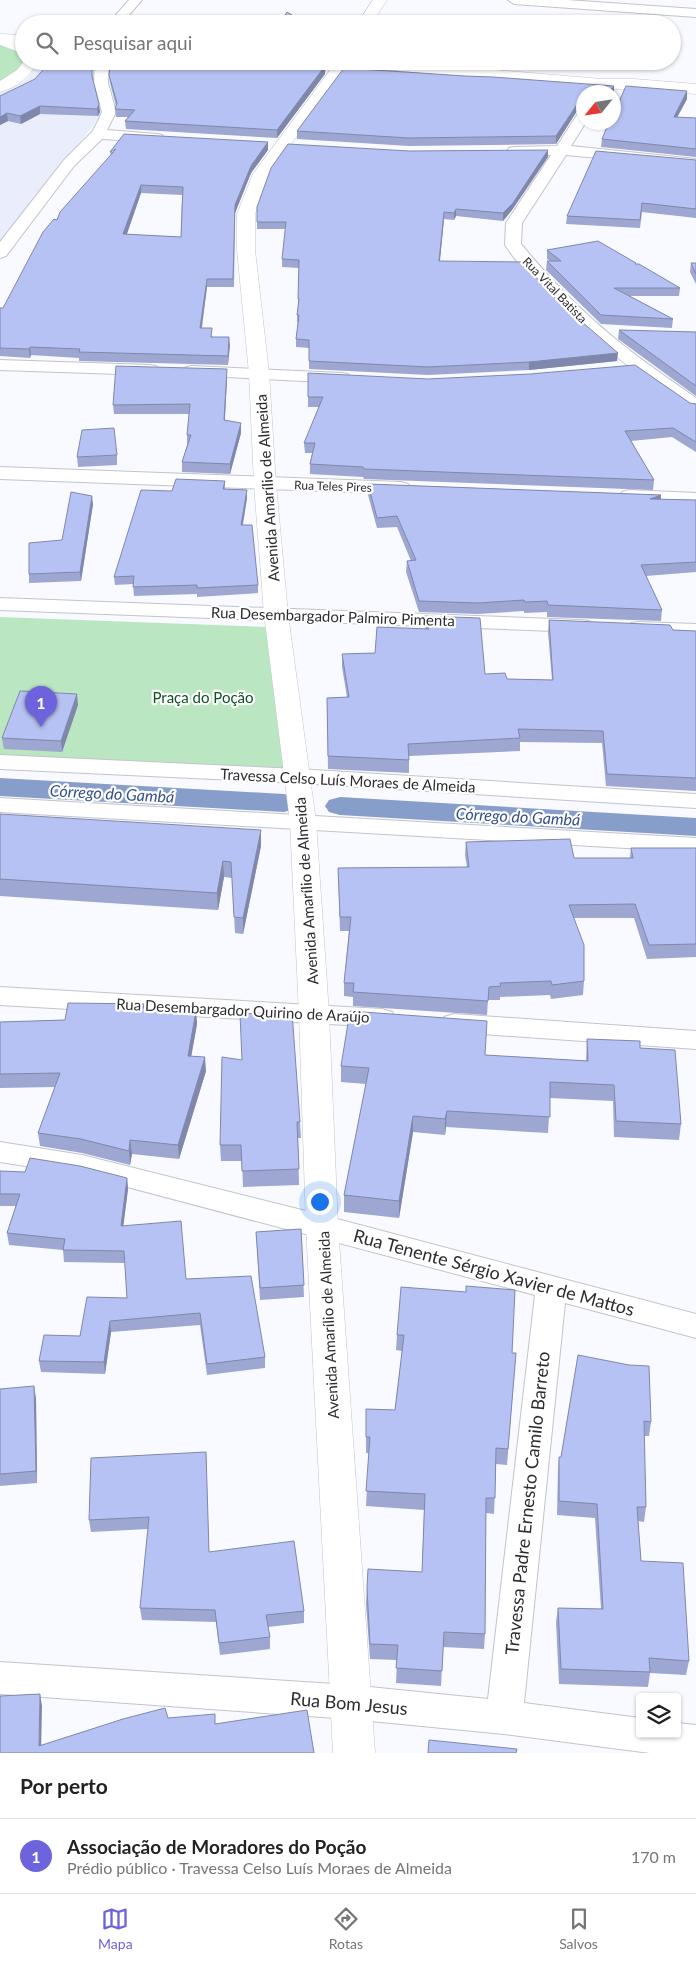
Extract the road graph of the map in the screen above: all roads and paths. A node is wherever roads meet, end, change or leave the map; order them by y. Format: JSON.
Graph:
{"nodes":[{"id":1,"x":136,"y":0,"type":"edge"},
{"id":2,"x":380,"y":0,"type":"edge"},
{"id":3,"x":514,"y":0,"type":"edge"},
{"id":4,"x":696,"y":13,"type":"edge"},
{"id":5,"x":122,"y":15,"type":"edge"},
{"id":6,"x":370,"y":15,"type":"edge"},
{"id":7,"x":0,"y":32,"type":"edge"},
{"id":8,"x":15,"y":33,"type":"edge"},
{"id":9,"x":0,"y":39,"type":"edge"},
{"id":10,"x":15,"y":40,"type":"edge"},
{"id":11,"x":15,"y":46,"type":"edge"},
{"id":12,"x":26,"y":70,"type":"edge"},
{"id":13,"x":102,"y":70,"type":"edge"},
{"id":14,"x":335,"y":70,"type":"edge"},
{"id":15,"x":431,"y":70,"type":"edge"},
{"id":16,"x":461,"y":70,"type":"edge"},
{"id":17,"x":601,"y":85,"type":"edge"},
{"id":18,"x":0,"y":87,"type":"edge"},
{"id":19,"x":696,"y":89,"type":"edge"},
{"id":20,"x":576,"y":128,"type":"edge"},
{"id":21,"x":98,"y":134,"type":"junction"},
{"id":22,"x":175,"y":139,"type":"edge"},
{"id":23,"x":563,"y":150,"type":"junction"},
{"id":24,"x":495,"y":152,"type":"edge"},
{"id":25,"x":696,"y":163,"type":"edge"},
{"id":26,"x":0,"y":253,"type":"edge"},
{"id":27,"x":595,"y":331,"type":"junction"},
{"id":28,"x":622,"y":332,"type":"edge"},
{"id":29,"x":0,"y":365,"type":"edge"},
{"id":30,"x":639,"y":366,"type":"junction"},
{"id":31,"x":612,"y":369,"type":"edge"},
{"id":32,"x":259,"y":373,"type":"junction"},
{"id":33,"x":359,"y":378,"type":"edge"},
{"id":34,"x":696,"y":407,"type":"edge"},
{"id":35,"x":0,"y":473,"type":"edge"},
{"id":36,"x":265,"y":484,"type":"junction"},
{"id":37,"x":422,"y":489,"type":"edge"},
{"id":38,"x":608,"y":496,"type":"edge"},
{"id":39,"x":696,"y":498,"type":"edge"},
{"id":40,"x":0,"y":604,"type":"edge"},
{"id":41,"x":276,"y":614,"type":"junction"},
{"id":42,"x":696,"y":630,"type":"edge"},
{"id":43,"x":0,"y":762,"type":"edge"},
{"id":44,"x":298,"y":776,"type":"junction"},
{"id":45,"x":696,"y":801,"type":"edge"},
{"id":46,"x":0,"y":806,"type":"edge"},
{"id":47,"x":303,"y":822,"type":"junction"},
{"id":48,"x":696,"y":845,"type":"edge"},
{"id":49,"x":0,"y":996,"type":"edge"},
{"id":50,"x":314,"y":1014,"type":"junction"},
{"id":51,"x":402,"y":1020,"type":"edge"},
{"id":52,"x":431,"y":1022,"type":"edge"},
{"id":53,"x":696,"y":1040,"type":"edge"},
{"id":54,"x":0,"y":1152,"type":"edge"},
{"id":55,"x":322,"y":1226,"type":"junction"},
{"id":56,"x":551,"y":1288,"type":"junction"},
{"id":57,"x":696,"y":1326,"type":"edge"},
{"id":58,"x":0,"y":1678,"type":"edge"},
{"id":59,"x":350,"y":1702,"type":"junction"},
{"id":60,"x":504,"y":1717,"type":"junction"},
{"id":61,"x":696,"y":1742,"type":"edge"},
{"id":62,"x":354,"y":1753,"type":"edge"}],
"edges":[{"from":1,"to":5,"type":"street"},
{"from":2,"to":6,"type":"main road"},
{"from":3,"to":4,"type":"street"},
{"from":7,"to":8,"type":"main road"},
{"from":9,"to":10,"type":"main road"},
{"from":9,"to":11,"type":"main road"},
{"from":12,"to":18,"type":"main road"},
{"from":13,"to":21,"type":"street"},
{"from":14,"to":32,"type":"main road","name":"Avenida Amarílio de Almeida"},
{"from":15,"to":17,"type":"main road"},
{"from":16,"to":17,"type":"main road"},
{"from":17,"to":19,"type":"main road"},
{"from":20,"to":23,"type":"street","name":"Rua Vital Batista"},
{"from":21,"to":22,"type":"street"},
{"from":21,"to":26,"type":"street"},
{"from":23,"to":24,"type":"street"},
{"from":23,"to":25,"type":"street"},
{"from":23,"to":27,"type":"street","name":"Rua Vital Batista"},
{"from":27,"to":28,"type":"street"},
{"from":27,"to":30,"type":"street","name":"Rua Vital Batista"},
{"from":29,"to":32,"type":"street"},
{"from":30,"to":31,"type":"street"},
{"from":30,"to":34,"type":"street","name":"Rua Vital Batista"},
{"from":32,"to":33,"type":"street"},
{"from":32,"to":36,"type":"main road","name":"Avenida Amarílio de Almeida"},
{"from":35,"to":36,"type":"street","name":"Rua Teles Pires"},
{"from":36,"to":37,"type":"street","name":"Rua Teles Pires"},
{"from":36,"to":41,"type":"main road","name":"Avenida Amarílio de Almeida"},
{"from":38,"to":39,"type":"street"},
{"from":40,"to":41,"type":"street","name":"Rua Desembargador Palmiro Pimenta"},
{"from":41,"to":42,"type":"street","name":"Rua Desembargador Palmiro Pimenta"},
{"from":41,"to":44,"type":"main road","name":"Avenida Amarílio de Almeida"},
{"from":43,"to":44,"type":"street","name":"Travessa Celso Luís Moraes de Almeida"},
{"from":44,"to":45,"type":"street","name":"Travessa Celso Luís Moraes de Almeida"},
{"from":44,"to":47,"type":"main road","name":"Avenida Amarílio de Almeida"},
{"from":46,"to":47,"type":"street"},
{"from":47,"to":48,"type":"street"},
{"from":47,"to":50,"type":"main road","name":"Avenida Amarílio de Almeida"},
{"from":49,"to":50,"type":"street","name":"Rua Desembargador Quirino de Araújo"},
{"from":50,"to":51,"type":"street","name":"Rua Desembargador Quirino de Araújo"},
{"from":50,"to":55,"type":"main road","name":"Avenida Amarílio de Almeida"},
{"from":52,"to":53,"type":"street"},
{"from":54,"to":55,"type":"street","name":"Rua Tenente Sérgio Xavier de Mattos"},
{"from":55,"to":56,"type":"street","name":"Rua Tenente Sérgio Xavier de Mattos"},
{"from":55,"to":59,"type":"main road","name":"Avenida Amarílio de Almeida"},
{"from":56,"to":57,"type":"street","name":"Rua Tenente Sérgio Xavier de Mattos"},
{"from":56,"to":60,"type":"street","name":"Travessa Padre Ernesto Camilo Barreto"},
{"from":58,"to":59,"type":"street","name":"Rua Bom Jesus"},
{"from":59,"to":60,"type":"street","name":"Rua Bom Jesus"},
{"from":59,"to":62,"type":"main road","name":"Avenida Amarílio de Almeida"},
{"from":60,"to":61,"type":"street","name":"Rua Bom Jesus"}]}
